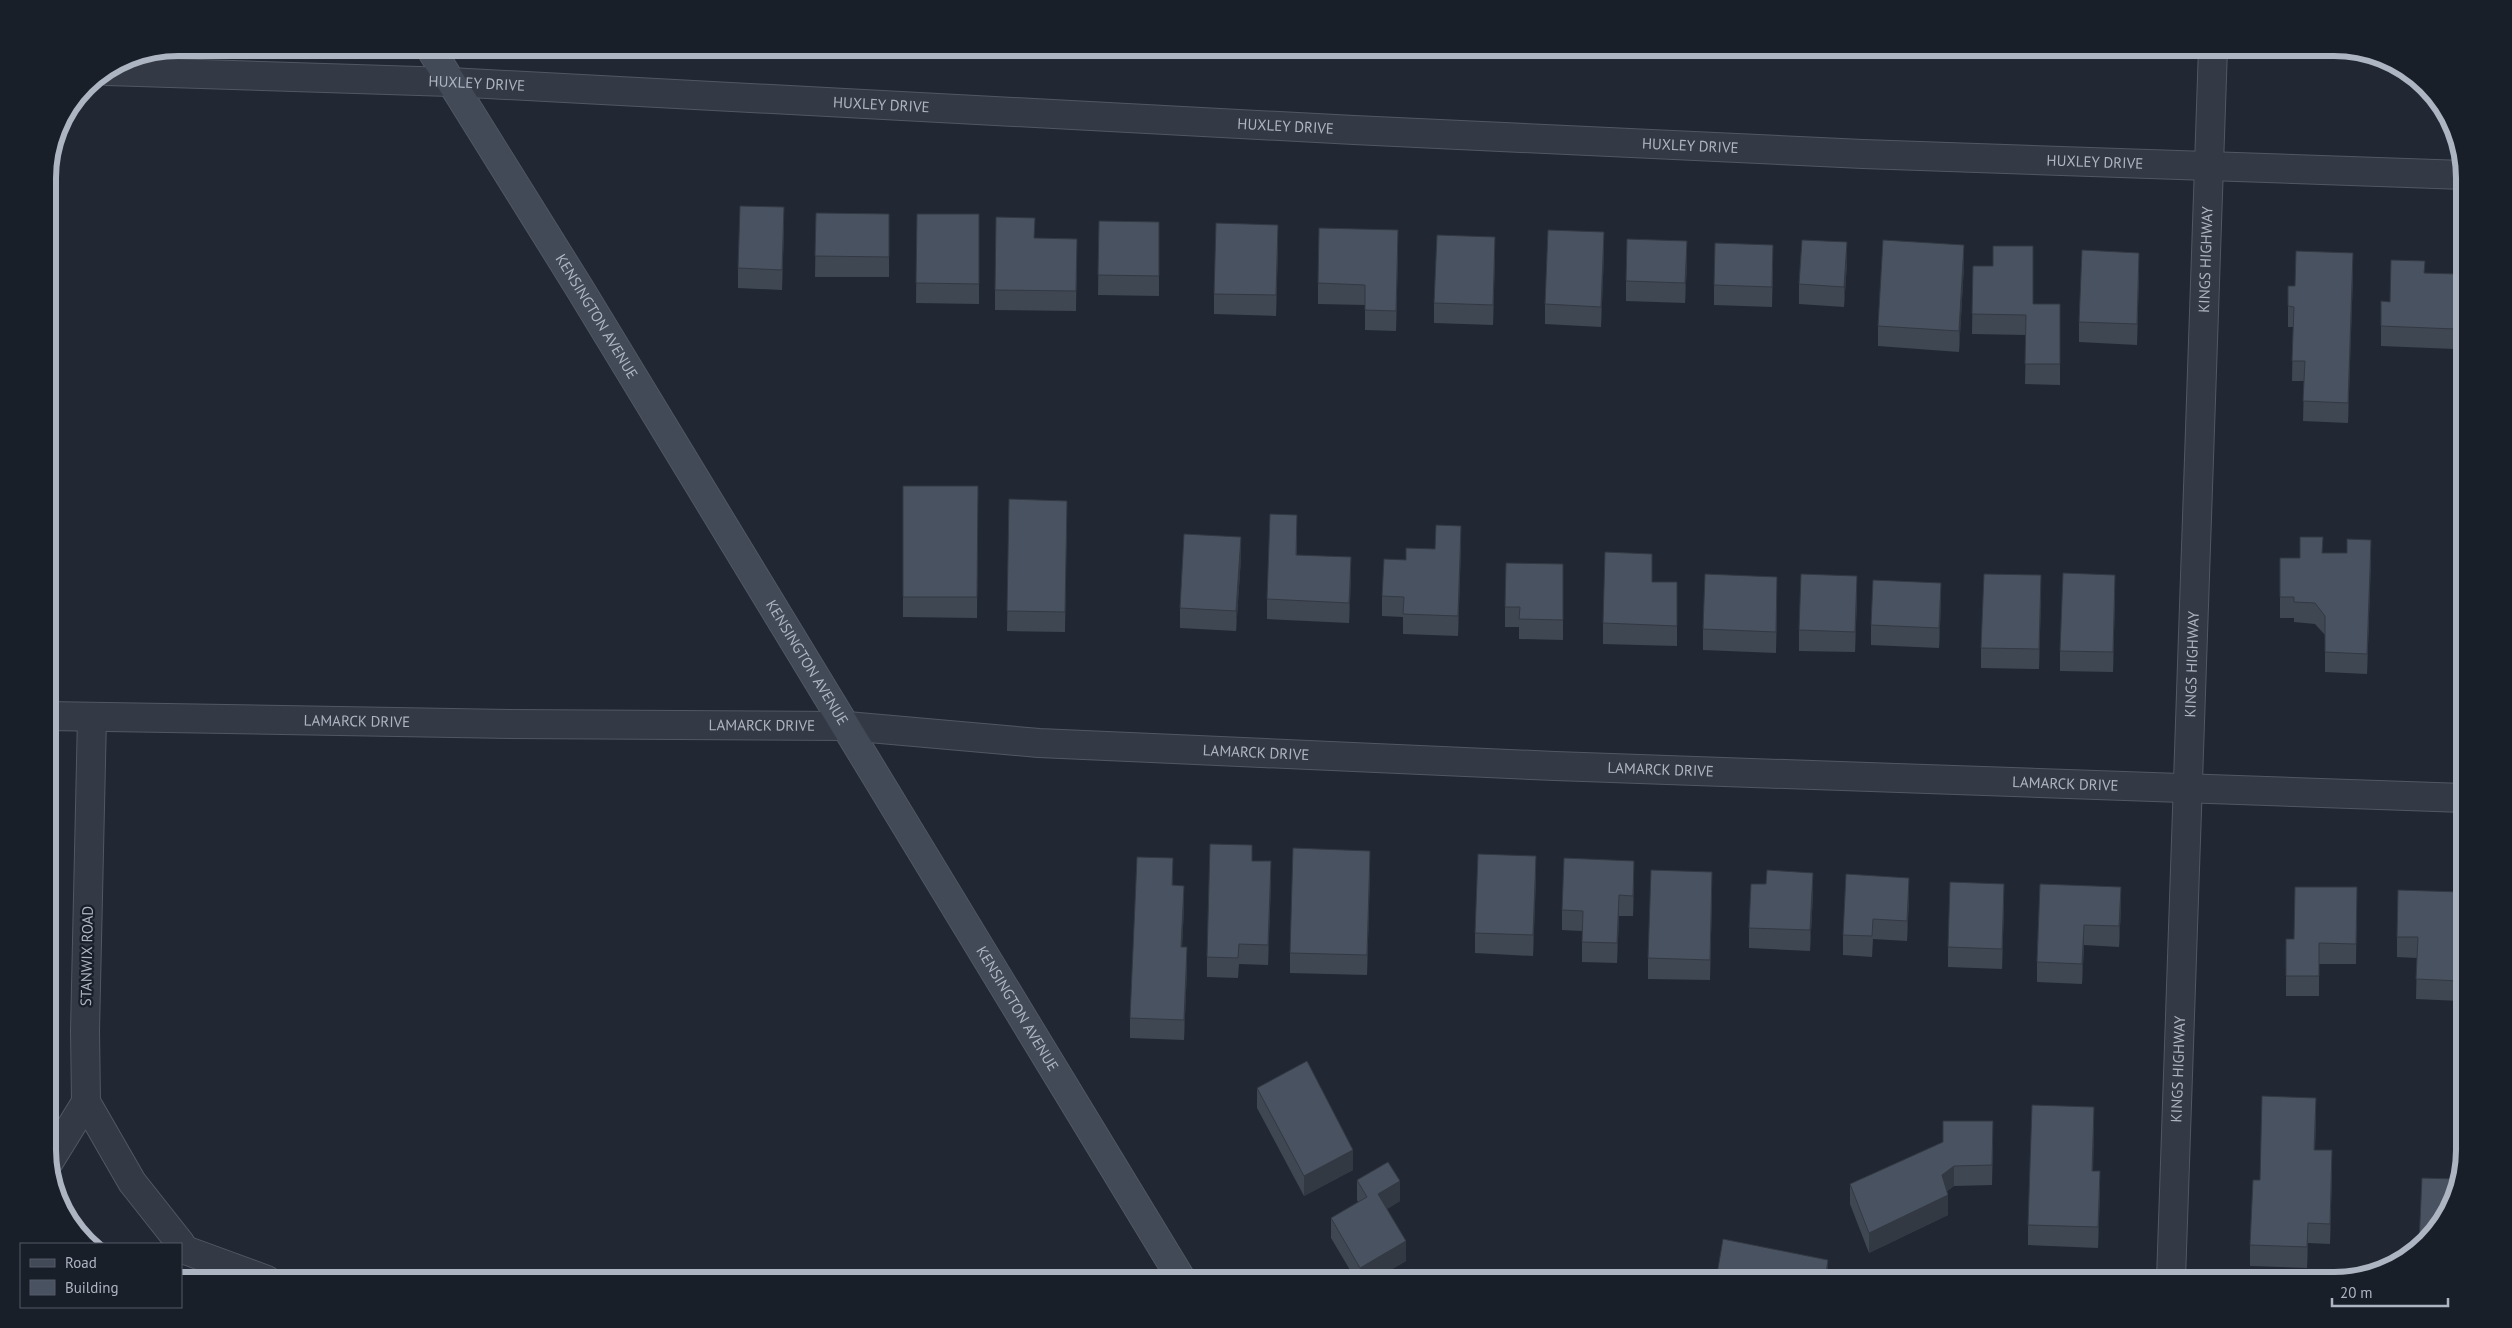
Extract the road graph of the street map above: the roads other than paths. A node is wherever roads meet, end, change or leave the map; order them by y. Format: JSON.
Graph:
{"nodes":[{"id":1,"x":435,"y":56,"type":"edge"},
{"id":2,"x":2213,"y":56,"type":"edge"},
{"id":3,"x":120,"y":71,"type":"edge"},
{"id":4,"x":450,"y":82,"type":"junction"},
{"id":5,"x":2209,"y":167,"type":"junction"},
{"id":6,"x":2455,"y":175,"type":"edge"},
{"id":7,"x":57,"y":716,"type":"edge"},
{"id":8,"x":92,"y":717,"type":"junction"},
{"id":9,"x":847,"y":726,"type":"junction"},
{"id":10,"x":2188,"y":788,"type":"junction"},
{"id":11,"x":2456,"y":798,"type":"edge"},
{"id":12,"x":86,"y":1102,"type":"junction"},
{"id":13,"x":57,"y":1149,"type":"edge"},
{"id":14,"x":179,"y":1243,"type":"edge"},
{"id":15,"x":182,"y":1247,"type":"edge"},
{"id":16,"x":246,"y":1272,"type":"edge"},
{"id":17,"x":1177,"y":1272,"type":"edge"},
{"id":18,"x":2171,"y":1272,"type":"edge"}],
"edges":[{"from":1,"to":4,"type":"street","name":"KENSINGTON AVENUE"},
{"from":2,"to":5,"type":"street","name":"KINGS HIGHWAY"},
{"from":3,"to":4,"type":"street","name":"HUXLEY DRIVE"},
{"from":4,"to":5,"type":"street","name":"HUXLEY DRIVE"},
{"from":4,"to":9,"type":"street","name":"KENSINGTON AVENUE"},
{"from":5,"to":6,"type":"street","name":"HUXLEY DRIVE"},
{"from":5,"to":10,"type":"street","name":"KINGS HIGHWAY"},
{"from":7,"to":8,"type":"street","name":"LAMARCK DRIVE"},
{"from":8,"to":9,"type":"street","name":"LAMARCK DRIVE"},
{"from":8,"to":12,"type":"street","name":"STANWIX ROAD"},
{"from":9,"to":10,"type":"street","name":"LAMARCK DRIVE"},
{"from":9,"to":17,"type":"street","name":"KENSINGTON AVENUE"},
{"from":10,"to":11,"type":"street","name":"LAMARCK DRIVE"},
{"from":10,"to":18,"type":"street","name":"KINGS HIGHWAY"},
{"from":12,"to":13,"type":"street"},
{"from":12,"to":14,"type":"street","name":"STANWIX ROAD"},
{"from":15,"to":16,"type":"street"}]}
